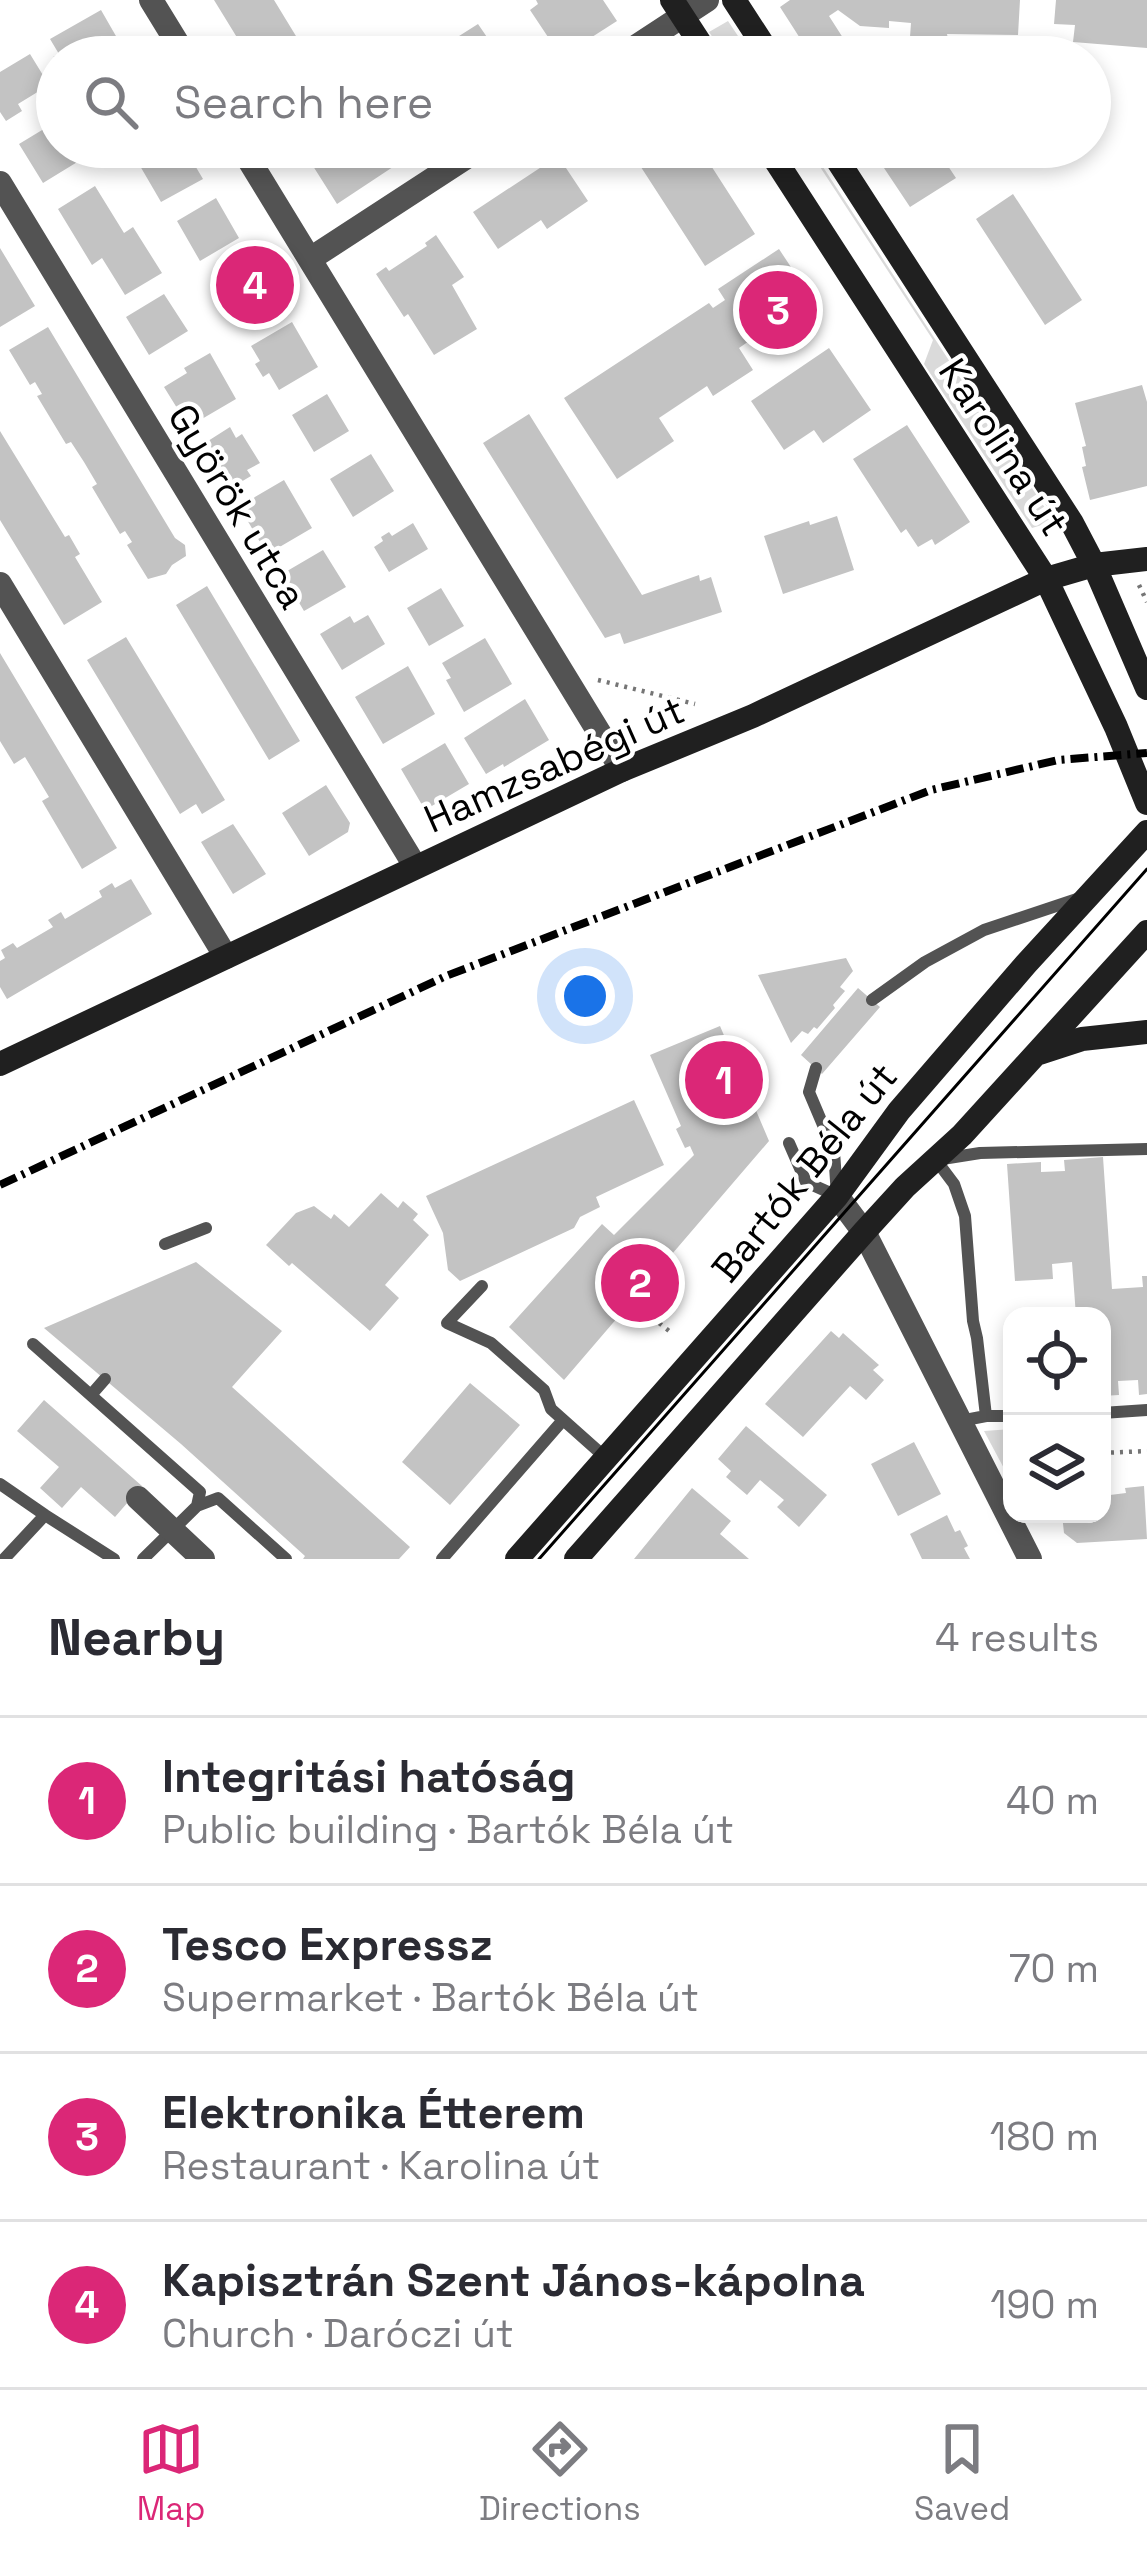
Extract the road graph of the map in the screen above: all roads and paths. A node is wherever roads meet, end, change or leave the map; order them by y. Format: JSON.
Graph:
{"nodes":[{"id":1,"x":151,"y":0,"type":"edge"},
{"id":2,"x":706,"y":0,"type":"edge"},
{"id":3,"x":734,"y":0,"type":"edge"},
{"id":4,"x":677,"y":8,"type":"edge"},
{"id":5,"x":173,"y":36,"type":"edge"},
{"id":6,"x":644,"y":36,"type":"edge"},
{"id":7,"x":695,"y":36,"type":"edge"},
{"id":8,"x":757,"y":36,"type":"edge"},
{"id":9,"x":254,"y":168,"type":"edge"},
{"id":10,"x":450,"y":168,"type":"edge"},
{"id":11,"x":781,"y":168,"type":"edge"},
{"id":12,"x":843,"y":168,"type":"edge"},
{"id":13,"x":0,"y":183,"type":"edge"},
{"id":14,"x":310,"y":260,"type":"junction"},
{"id":15,"x":1147,"y":559,"type":"edge"},
{"id":16,"x":1094,"y":565,"type":"junction"},
{"id":17,"x":1046,"y":579,"type":"junction"},
{"id":18,"x":0,"y":584,"type":"edge"},
{"id":19,"x":1139,"y":584,"type":"dead end"},
{"id":20,"x":1147,"y":602,"type":"edge"},
{"id":21,"x":598,"y":680,"type":"dead end"},
{"id":22,"x":1147,"y":688,"type":"edge"},
{"id":23,"x":694,"y":704,"type":"dead end"},
{"id":24,"x":622,"y":770,"type":"junction"},
{"id":25,"x":1147,"y":802,"type":"edge"},
{"id":26,"x":1147,"y":832,"type":"edge"},
{"id":27,"x":415,"y":866,"type":"junction"},
{"id":28,"x":1090,"y":895,"type":"junction"},
{"id":29,"x":1144,"y":934,"type":"edge"},
{"id":30,"x":226,"y":957,"type":"junction"},
{"id":31,"x":872,"y":1000,"type":"dead end"},
{"id":32,"x":1147,"y":1032,"type":"edge"},
{"id":33,"x":1037,"y":1054,"type":"junction"},
{"id":34,"x":0,"y":1064,"type":"edge"},
{"id":35,"x":816,"y":1068,"type":"dead end"},
{"id":36,"x":788,"y":1143,"type":"dead end"},
{"id":37,"x":1147,"y":1149,"type":"edge"},
{"id":38,"x":936,"y":1160,"type":"junction"},
{"id":39,"x":837,"y":1196,"type":"junction"},
{"id":40,"x":206,"y":1228,"type":"dead end"},
{"id":41,"x":864,"y":1232,"type":"junction"},
{"id":42,"x":165,"y":1244,"type":"dead end"},
{"id":43,"x":482,"y":1286,"type":"dead end"},
{"id":44,"x":631,"y":1301,"type":"dead end"},
{"id":45,"x":673,"y":1334,"type":"dead end"},
{"id":46,"x":33,"y":1344,"type":"dead end"},
{"id":47,"x":105,"y":1379,"type":"dead end"},
{"id":48,"x":91,"y":1396,"type":"junction"},
{"id":49,"x":1147,"y":1410,"type":"edge"},
{"id":50,"x":1111,"y":1412,"type":"edge"},
{"id":51,"x":986,"y":1416,"type":"junction"},
{"id":52,"x":1003,"y":1416,"type":"edge"},
{"id":53,"x":563,"y":1420,"type":"junction"},
{"id":54,"x":958,"y":1421,"type":"junction"},
{"id":55,"x":1147,"y":1451,"type":"edge"},
{"id":56,"x":1111,"y":1453,"type":"edge"},
{"id":57,"x":607,"y":1459,"type":"junction"},
{"id":58,"x":0,"y":1484,"type":"edge"},
{"id":59,"x":138,"y":1498,"type":"dead end"},
{"id":60,"x":197,"y":1506,"type":"junction"},
{"id":61,"x":45,"y":1515,"type":"junction"},
{"id":62,"x":174,"y":1531,"type":"junction"},
{"id":63,"x":4,"y":1559,"type":"edge"},
{"id":64,"x":114,"y":1559,"type":"edge"},
{"id":65,"x":143,"y":1559,"type":"edge"},
{"id":66,"x":203,"y":1559,"type":"edge"},
{"id":67,"x":286,"y":1559,"type":"edge"},
{"id":68,"x":442,"y":1559,"type":"edge"},
{"id":69,"x":517,"y":1559,"type":"edge"},
{"id":70,"x":576,"y":1559,"type":"edge"},
{"id":71,"x":1030,"y":1559,"type":"edge"}],
"edges":[{"from":1,"to":5,"type":"street"},
{"from":2,"to":4,"type":"street"},
{"from":3,"to":8,"type":"street"},
{"from":4,"to":6,"type":"street"},
{"from":4,"to":7,"type":"street"},
{"from":9,"to":14,"type":"street"},
{"from":10,"to":14,"type":"street"},
{"from":11,"to":17,"type":"street","name":"Karolina út"},
{"from":12,"to":16,"type":"street","name":"Karolina út"},
{"from":13,"to":27,"type":"street","name":"Györök utca"},
{"from":14,"to":24,"type":"street"},
{"from":15,"to":16,"type":"street","name":"Hamzsabégi út"},
{"from":16,"to":17,"type":"street","name":"Hamzsabégi út"},
{"from":16,"to":22,"type":"street","name":"Karolina út"},
{"from":17,"to":24,"type":"street","name":"Hamzsabégi út"},
{"from":17,"to":25,"type":"street","name":"Karolina út"},
{"from":18,"to":30,"type":"street"},
{"from":19,"to":20,"type":"path"},
{"from":21,"to":23,"type":"path"},
{"from":24,"to":27,"type":"street","name":"Hamzsabégi út"},
{"from":26,"to":28,"type":"street","name":"Bartók Béla út"},
{"from":27,"to":30,"type":"street","name":"Hamzsabégi út"},
{"from":28,"to":31,"type":"lane"},
{"from":28,"to":39,"type":"street","name":"Bartók Béla út"},
{"from":29,"to":33,"type":"street","name":"Bartók Béla út"},
{"from":30,"to":34,"type":"street","name":"Hamzsabégi út"},
{"from":32,"to":33,"type":"street"},
{"from":33,"to":38,"type":"street","name":"Bartók Béla út"},
{"from":35,"to":39,"type":"lane"},
{"from":36,"to":39,"type":"lane"},
{"from":37,"to":38,"type":"lane"},
{"from":38,"to":41,"type":"street","name":"Bartók Béla út"},
{"from":38,"to":51,"type":"lane"},
{"from":39,"to":41,"type":"street"},
{"from":39,"to":57,"type":"street","name":"Bartók Béla út"},
{"from":40,"to":42,"type":"lane"},
{"from":41,"to":54,"type":"street"},
{"from":41,"to":70,"type":"street","name":"Bartók Béla út"},
{"from":43,"to":53,"type":"lane"},
{"from":44,"to":45,"type":"path"},
{"from":46,"to":48,"type":"lane"},
{"from":47,"to":48,"type":"lane"},
{"from":48,"to":60,"type":"lane"},
{"from":49,"to":50,"type":"lane"},
{"from":51,"to":52,"type":"lane"},
{"from":51,"to":54,"type":"lane"},
{"from":53,"to":57,"type":"lane"},
{"from":53,"to":68,"type":"lane"},
{"from":54,"to":71,"type":"street"},
{"from":55,"to":56,"type":"path"},
{"from":57,"to":69,"type":"street","name":"Bartók Béla út"},
{"from":58,"to":61,"type":"lane"},
{"from":59,"to":62,"type":"street"},
{"from":60,"to":62,"type":"lane"},
{"from":60,"to":67,"type":"lane"},
{"from":61,"to":63,"type":"lane"},
{"from":61,"to":64,"type":"lane"},
{"from":62,"to":65,"type":"lane"},
{"from":62,"to":66,"type":"street"}]}
